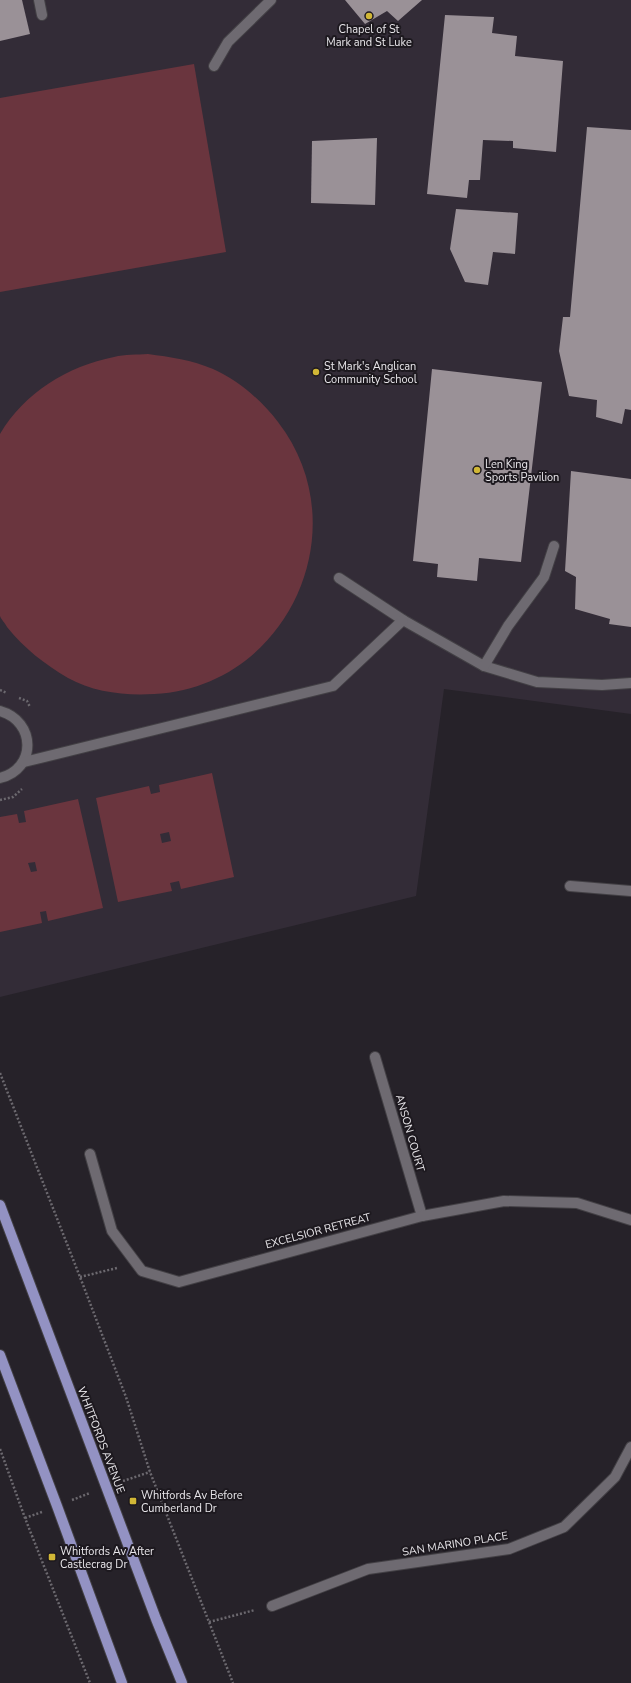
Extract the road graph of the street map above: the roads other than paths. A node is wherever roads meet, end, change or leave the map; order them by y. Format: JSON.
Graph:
{"nodes":[{"id":1,"x":38,"y":0,"type":"edge"},
{"id":2,"x":271,"y":0,"type":"edge"},
{"id":3,"x":42,"y":15,"type":"dead end"},
{"id":4,"x":214,"y":66,"type":"dead end"},
{"id":5,"x":554,"y":546,"type":"dead end"},
{"id":6,"x":339,"y":578,"type":"dead end"},
{"id":7,"x":403,"y":620,"type":"junction"},
{"id":8,"x":484,"y":666,"type":"junction"},
{"id":9,"x":631,"y":683,"type":"edge"},
{"id":10,"x":0,"y":711,"type":"edge"},
{"id":11,"x":24,"y":762,"type":"junction"},
{"id":12,"x":0,"y":778,"type":"edge"},
{"id":13,"x":570,"y":886,"type":"dead end"},
{"id":14,"x":631,"y":891,"type":"edge"},
{"id":15,"x":375,"y":1057,"type":"dead end"},
{"id":16,"x":90,"y":1154,"type":"dead end"},
{"id":17,"x":0,"y":1205,"type":"edge"},
{"id":18,"x":422,"y":1216,"type":"junction"},
{"id":19,"x":631,"y":1220,"type":"edge"},
{"id":20,"x":0,"y":1355,"type":"edge"},
{"id":21,"x":631,"y":1447,"type":"edge"},
{"id":22,"x":272,"y":1606,"type":"road end"},
{"id":23,"x":122,"y":1683,"type":"edge"},
{"id":24,"x":182,"y":1683,"type":"edge"}],
"edges":[{"from":1,"to":3,"type":"street"},
{"from":2,"to":4,"type":"street"},
{"from":5,"to":8,"type":"street"},
{"from":6,"to":7,"type":"street"},
{"from":7,"to":8,"type":"street"},
{"from":7,"to":11,"type":"street"},
{"from":8,"to":9,"type":"street"},
{"from":10,"to":11,"type":"street"},
{"from":11,"to":12,"type":"street"},
{"from":13,"to":14,"type":"street"},
{"from":15,"to":18,"type":"street","name":"ANSON COURT"},
{"from":16,"to":18,"type":"street","name":"EXCELSIOR RETREAT"},
{"from":17,"to":24,"type":"main road","name":"WHITFORDS AVENUE"},
{"from":18,"to":19,"type":"street","name":"EXCELSIOR RETREAT"},
{"from":20,"to":23,"type":"main road"},
{"from":21,"to":22,"type":"street","name":"SAN MARINO PLACE"}]}
